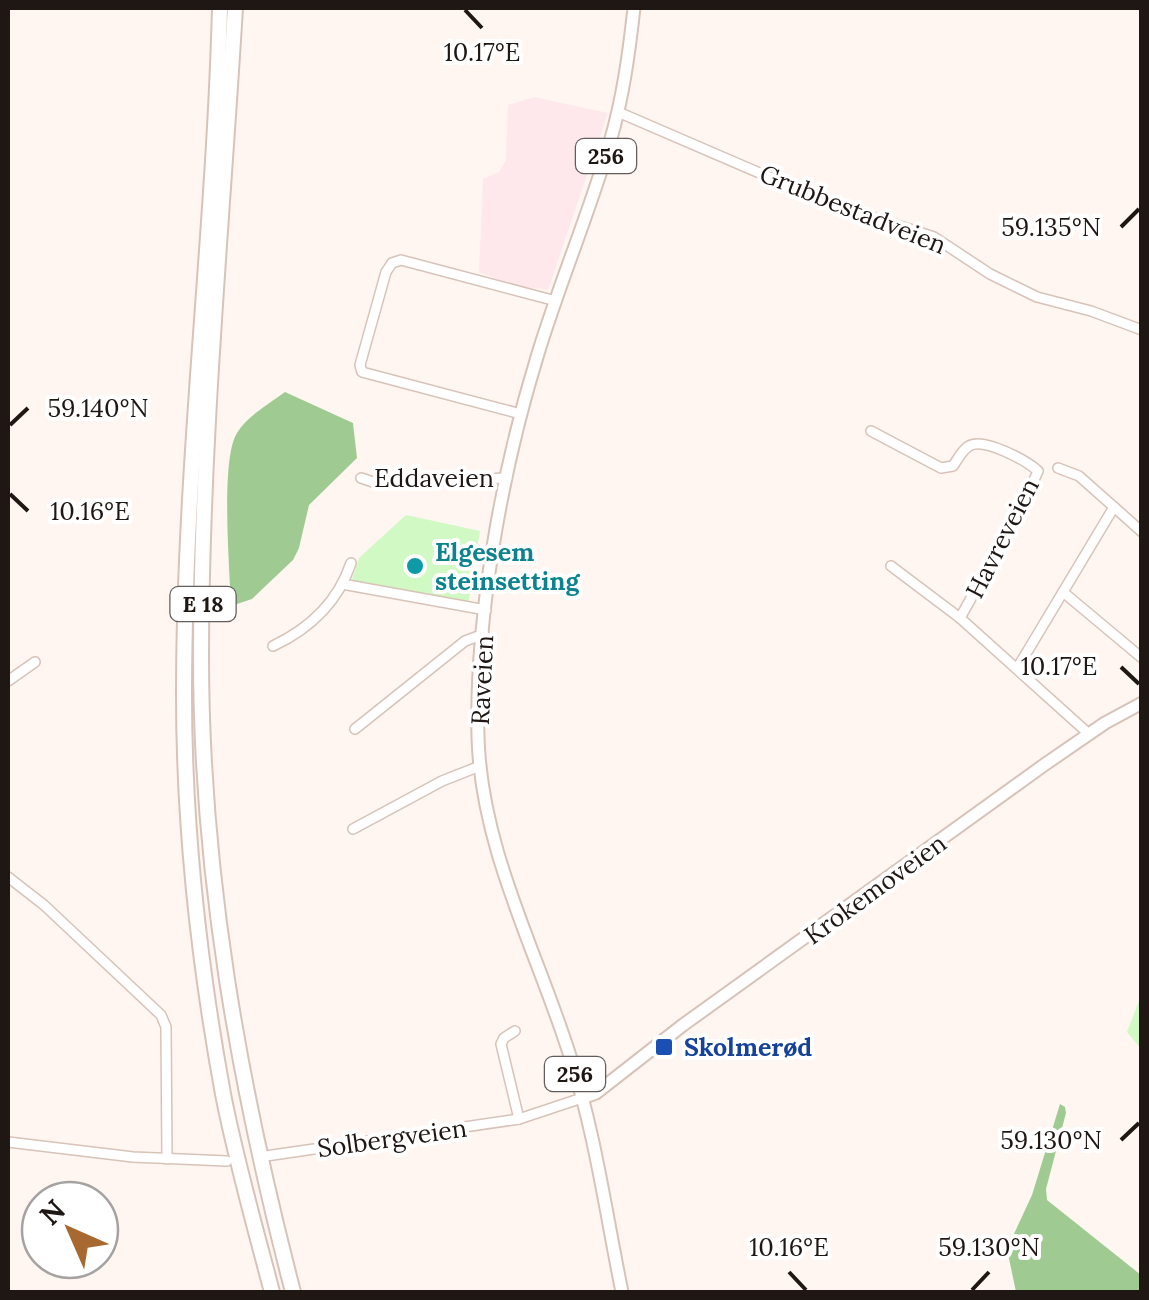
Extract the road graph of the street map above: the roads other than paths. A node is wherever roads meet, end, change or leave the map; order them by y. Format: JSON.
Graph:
{"nodes":[{"id":1,"x":220,"y":8,"type":"edge"},
{"id":2,"x":235,"y":8,"type":"edge"},
{"id":3,"x":634,"y":8,"type":"edge"},
{"id":4,"x":618,"y":112,"type":"junction"},
{"id":5,"x":556,"y":301,"type":"junction"},
{"id":6,"x":1142,"y":330,"type":"edge"},
{"id":7,"x":520,"y":414,"type":"junction"},
{"id":8,"x":871,"y":430,"type":"dead end"},
{"id":9,"x":1058,"y":468,"type":"dead end"},
{"id":10,"x":361,"y":478,"type":"dead end"},
{"id":11,"x":507,"y":478,"type":"junction"},
{"id":12,"x":1114,"y":507,"type":"junction"},
{"id":13,"x":1142,"y":532,"type":"edge"},
{"id":14,"x":351,"y":563,"type":"dead end"},
{"id":15,"x":891,"y":566,"type":"dead end"},
{"id":16,"x":342,"y":584,"type":"junction"},
{"id":17,"x":1063,"y":592,"type":"junction"},
{"id":18,"x":486,"y":610,"type":"junction"},
{"id":19,"x":960,"y":618,"type":"junction"},
{"id":20,"x":484,"y":634,"type":"junction"},
{"id":21,"x":273,"y":646,"type":"dead end"},
{"id":22,"x":1142,"y":658,"type":"edge"},
{"id":23,"x":35,"y":662,"type":"dead end"},
{"id":24,"x":1018,"y":667,"type":"junction"},
{"id":25,"x":8,"y":681,"type":"edge"},
{"id":26,"x":1142,"y":703,"type":"edge"},
{"id":27,"x":355,"y":729,"type":"dead end"},
{"id":28,"x":1089,"y":734,"type":"junction"},
{"id":29,"x":480,"y":766,"type":"junction"},
{"id":30,"x":352,"y":829,"type":"dead end"},
{"id":31,"x":8,"y":877,"type":"edge"},
{"id":32,"x":515,"y":1031,"type":"dead end"},
{"id":33,"x":582,"y":1098,"type":"junction"},
{"id":34,"x":519,"y":1120,"type":"junction"},
{"id":35,"x":8,"y":1142,"type":"edge"},
{"id":36,"x":266,"y":1156,"type":"dead end"},
{"id":37,"x":166,"y":1159,"type":"junction"},
{"id":38,"x":234,"y":1163,"type":"junction"},
{"id":39,"x":272,"y":1292,"type":"edge"},
{"id":40,"x":293,"y":1292,"type":"edge"},
{"id":41,"x":622,"y":1292,"type":"edge"}],
"edges":[{"from":1,"to":38,"type":"highway","number":"E 18"},
{"from":2,"to":40,"type":"highway","number":"E 18"},
{"from":3,"to":4,"type":"main road","name":"Raveien","number":"256"},
{"from":4,"to":5,"type":"main road","name":"Raveien","number":"256"},
{"from":4,"to":6,"type":"street","name":"Grubbestadveien"},
{"from":5,"to":7,"type":"main road","name":"Raveien","number":"256"},
{"from":5,"to":7,"type":"street"},
{"from":7,"to":11,"type":"main road","name":"Raveien","number":"256"},
{"from":8,"to":19,"type":"street","name":"Havreveien"},
{"from":9,"to":12,"type":"street"},
{"from":10,"to":11,"type":"street","name":"Eddaveien"},
{"from":11,"to":18,"type":"main road","name":"Raveien","number":"256"},
{"from":12,"to":13,"type":"street"},
{"from":12,"to":17,"type":"street"},
{"from":14,"to":16,"type":"street"},
{"from":15,"to":19,"type":"street"},
{"from":16,"to":18,"type":"street"},
{"from":16,"to":21,"type":"street"},
{"from":17,"to":22,"type":"street"},
{"from":17,"to":24,"type":"street"},
{"from":18,"to":20,"type":"main road","name":"Raveien","number":"256"},
{"from":19,"to":24,"type":"street"},
{"from":20,"to":27,"type":"street"},
{"from":20,"to":29,"type":"main road","name":"Raveien","number":"256"},
{"from":23,"to":25,"type":"street"},
{"from":24,"to":28,"type":"street"},
{"from":26,"to":28,"type":"main road","name":"Krokemoveien"},
{"from":28,"to":33,"type":"main road","name":"Krokemoveien"},
{"from":29,"to":30,"type":"street"},
{"from":29,"to":33,"type":"main road","name":"Raveien","number":"256"},
{"from":31,"to":37,"type":"street"},
{"from":32,"to":34,"type":"street"},
{"from":33,"to":34,"type":"street","name":"Solbergveien"},
{"from":33,"to":41,"type":"main road","name":"Raveien","number":"256"},
{"from":34,"to":36,"type":"street","name":"Solbergveien"},
{"from":35,"to":37,"type":"street"},
{"from":37,"to":38,"type":"street"},
{"from":38,"to":39,"type":"highway","number":"E 18"}]}
